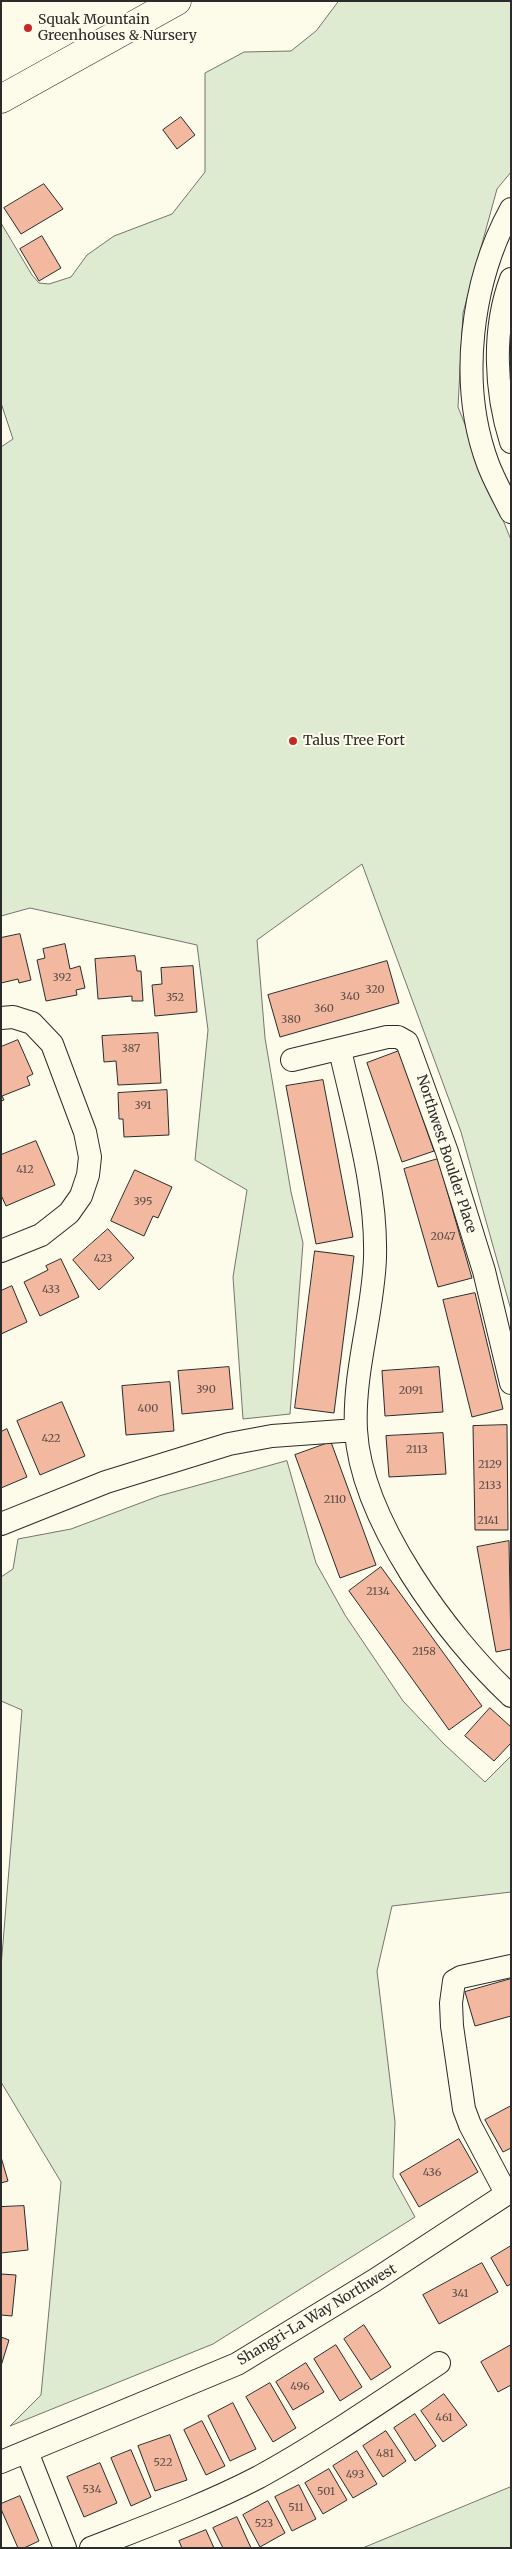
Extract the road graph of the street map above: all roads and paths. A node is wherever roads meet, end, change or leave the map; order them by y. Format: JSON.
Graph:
{"nodes":[{"id":1,"x":176,"y":1,"type":"edge"},
{"id":2,"x":1,"y":99,"type":"edge"},
{"id":3,"x":511,"y":209,"type":"edge"},
{"id":4,"x":511,"y":279,"type":"edge"},
{"id":5,"x":511,"y":442,"type":"edge"},
{"id":6,"x":511,"y":512,"type":"edge"},
{"id":7,"x":7,"y":1018,"type":"edge"},
{"id":8,"x":340,"y":1050,"type":"junction"},
{"id":9,"x":292,"y":1060,"type":"dead end"},
{"id":10,"x":1,"y":1251,"type":"edge"},
{"id":11,"x":511,"y":1383,"type":"edge"},
{"id":12,"x":356,"y":1430,"type":"junction"},
{"id":13,"x":1,"y":1524,"type":"edge"},
{"id":14,"x":511,"y":1696,"type":"edge"},
{"id":15,"x":511,"y":1966,"type":"edge"},
{"id":16,"x":508,"y":2192,"type":"edge"},
{"id":17,"x":438,"y":2362,"type":"dead end"},
{"id":18,"x":27,"y":2452,"type":"junction"},
{"id":19,"x":1,"y":2462,"type":"edge"},
{"id":20,"x":65,"y":2548,"type":"edge"},
{"id":21,"x":91,"y":2548,"type":"edge"}],
"edges":[{"from":1,"to":2,"type":"main road"},
{"from":3,"to":6,"type":"street"},
{"from":4,"to":5,"type":"street"},
{"from":7,"to":10,"type":"street"},
{"from":8,"to":9,"type":"street","name":"Northwest Boulder Place"},
{"from":8,"to":11,"type":"street","name":"Northwest Boulder Place"},
{"from":8,"to":12,"type":"street"},
{"from":12,"to":13,"type":"street"},
{"from":12,"to":14,"type":"street"},
{"from":15,"to":16,"type":"street"},
{"from":16,"to":18,"type":"street","name":"Shangri-La Way Northwest"},
{"from":17,"to":21,"type":"street"},
{"from":18,"to":19,"type":"street","name":"Shangri-La Way Northwest"},
{"from":18,"to":20,"type":"street"}]}
